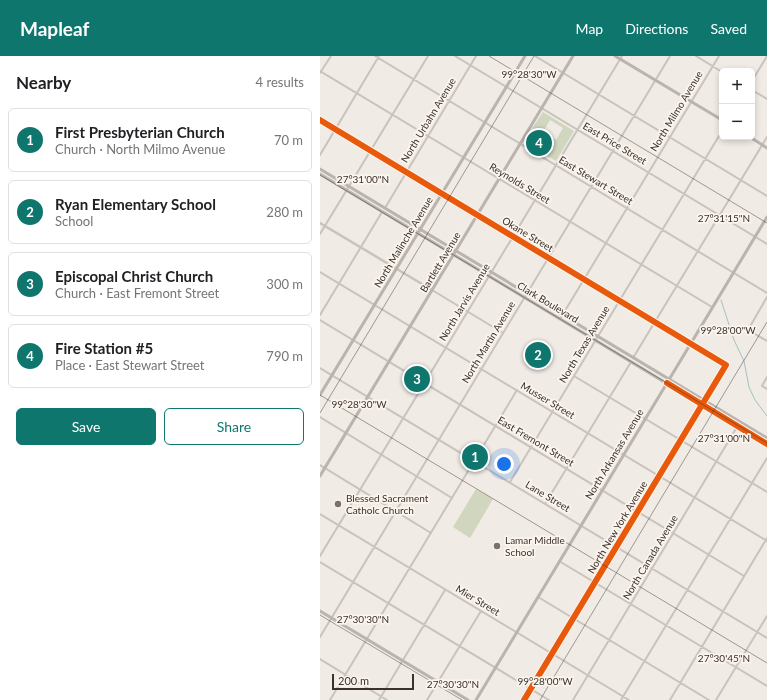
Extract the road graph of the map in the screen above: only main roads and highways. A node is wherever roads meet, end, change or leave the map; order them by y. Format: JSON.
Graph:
{"nodes":[{"id":1,"x":525,"y":56,"type":"edge"},
{"id":2,"x":573,"y":56,"type":"edge"},
{"id":3,"x":615,"y":56,"type":"edge"},
{"id":4,"x":621,"y":57,"type":"edge"},
{"id":5,"x":719,"y":118,"type":"edge"},
{"id":6,"x":754,"y":140,"type":"edge"},
{"id":7,"x":767,"y":148,"type":"edge"},
{"id":8,"x":320,"y":169,"type":"edge"},
{"id":9,"x":320,"y":174,"type":"edge"},
{"id":10,"x":767,"y":217,"type":"edge"},
{"id":11,"x":420,"y":229,"type":"junction"},
{"id":12,"x":418,"y":233,"type":"junction"},
{"id":13,"x":456,"y":251,"type":"junction"},
{"id":14,"x":453,"y":255,"type":"junction"},
{"id":15,"x":669,"y":379,"type":"junction"},
{"id":16,"x":666,"y":383,"type":"junction"},
{"id":17,"x":320,"y":395,"type":"edge"},
{"id":18,"x":767,"y":438,"type":"edge"},
{"id":19,"x":767,"y":444,"type":"edge"},
{"id":20,"x":320,"y":476,"type":"edge"},
{"id":21,"x":320,"y":610,"type":"edge"},
{"id":22,"x":468,"y":700,"type":"edge"},
{"id":23,"x":476,"y":700,"type":"edge"}],
"edges":[{"from":1,"to":11,"type":"main road","name":"North Malinche Avenue"},
{"from":2,"to":13,"type":"main road","name":"Bartlett Avenue"},
{"from":3,"to":4,"type":"main road"},
{"from":4,"to":5,"type":"main road"},
{"from":6,"to":7,"type":"main road"},
{"from":8,"to":11,"type":"main road","name":"Clark Boulevard"},
{"from":9,"to":12,"type":"main road","name":"Clark Boulevard"},
{"from":10,"to":15,"type":"main road","name":"North Arkansas Avenue"},
{"from":11,"to":12,"type":"main road","name":"North Malinche Avenue"},
{"from":11,"to":13,"type":"main road","name":"Clark Boulevard"},
{"from":12,"to":14,"type":"main road","name":"Clark Boulevard"},
{"from":12,"to":17,"type":"main road","name":"North Malinche Avenue"},
{"from":13,"to":14,"type":"main road","name":"Bartlett Avenue"},
{"from":13,"to":15,"type":"main road","name":"Clark Boulevard"},
{"from":14,"to":16,"type":"main road","name":"Clark Boulevard"},
{"from":14,"to":20,"type":"main road","name":"Bartlett Avenue"},
{"from":15,"to":16,"type":"main road","name":"North Arkansas Avenue"},
{"from":15,"to":18,"type":"main road","name":"Clark Boulevard"},
{"from":16,"to":19,"type":"main road","name":"Clark Boulevard"},
{"from":16,"to":23,"type":"main road","name":"North Arkansas Avenue"},
{"from":21,"to":22,"type":"main road"}]}
